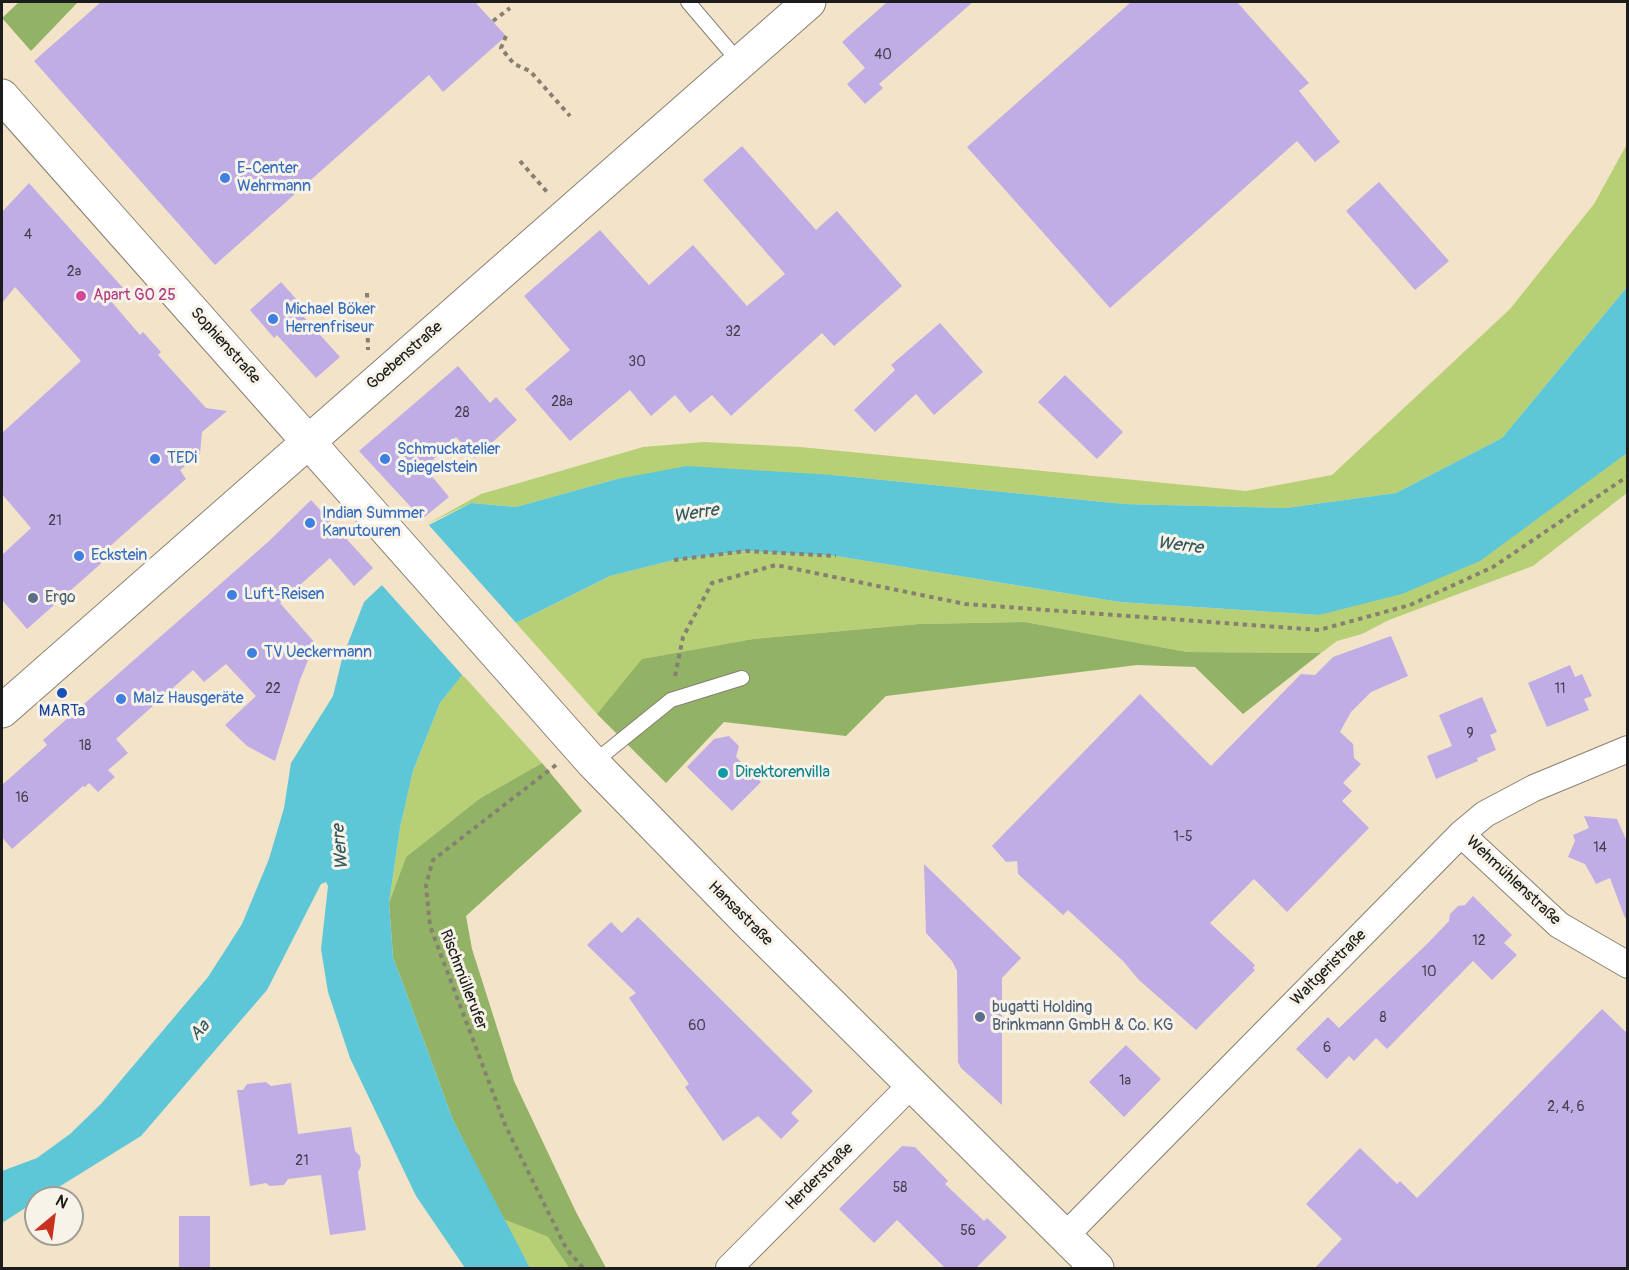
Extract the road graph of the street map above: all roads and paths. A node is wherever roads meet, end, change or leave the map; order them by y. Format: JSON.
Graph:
{"nodes":[{"id":1,"x":688,"y":2,"type":"edge"},
{"id":2,"x":809,"y":2,"type":"edge"},
{"id":3,"x":510,"y":8,"type":"dead end"},
{"id":4,"x":493,"y":21,"type":"dead end"},
{"id":5,"x":506,"y":36,"type":"dead end"},
{"id":6,"x":740,"y":63,"type":"junction"},
{"id":7,"x":2,"y":96,"type":"edge"},
{"id":8,"x":570,"y":116,"type":"dead end"},
{"id":9,"x":520,"y":160,"type":"dead end"},
{"id":10,"x":543,"y":188,"type":"dead end"},
{"id":11,"x":367,"y":293,"type":"dead end"},
{"id":12,"x":372,"y":384,"type":"junction"},
{"id":13,"x":309,"y":442,"type":"junction"},
{"id":14,"x":1628,"y":476,"type":"edge"},
{"id":15,"x":399,"y":544,"type":"joint"},
{"id":16,"x":836,"y":556,"type":"dead end"},
{"id":17,"x":674,"y":560,"type":"dead end"},
{"id":18,"x":742,"y":678,"type":"dead end"},
{"id":19,"x":671,"y":700,"type":"junction"},
{"id":20,"x":2,"y":711,"type":"edge"},
{"id":21,"x":1628,"y":749,"type":"edge"},
{"id":22,"x":581,"y":750,"type":"junction"},
{"id":23,"x":1461,"y":834,"type":"junction"},
{"id":24,"x":1628,"y":965,"type":"edge"},
{"id":25,"x":912,"y":1085,"type":"junction"},
{"id":26,"x":1065,"y":1236,"type":"junction"},
{"id":27,"x":583,"y":1269,"type":"edge"},
{"id":28,"x":729,"y":1269,"type":"edge"},
{"id":29,"x":1097,"y":1269,"type":"edge"}],
"edges":[{"from":1,"to":6,"type":"lane"},
{"from":2,"to":6,"type":"street","name":"Goebenstraße"},
{"from":3,"to":4,"type":"path"},
{"from":5,"to":8,"type":"path"},
{"from":6,"to":12,"type":"street","name":"Goebenstraße"},
{"from":7,"to":13,"type":"street","name":"Sophienstraße"},
{"from":9,"to":10,"type":"path"},
{"from":11,"to":12,"type":"path"},
{"from":12,"to":13,"type":"street","name":"Goebenstraße"},
{"from":13,"to":15,"type":"street","name":"Sophienstraße"},
{"from":13,"to":20,"type":"street","name":"Goebenstraße"},
{"from":14,"to":19,"type":"path"},
{"from":15,"to":22,"type":"street","name":"Hansastraße"},
{"from":16,"to":17,"type":"path"},
{"from":18,"to":19,"type":"lane"},
{"from":19,"to":22,"type":"lane"},
{"from":21,"to":23,"type":"street","name":"Waltgeristraße"},
{"from":22,"to":25,"type":"street","name":"Hansastraße"},
{"from":22,"to":27,"type":"path","name":"Rischmüllerufer"},
{"from":23,"to":24,"type":"street","name":"Wehmühlenstraße"},
{"from":23,"to":26,"type":"street","name":"Waltgeristraße"},
{"from":25,"to":26,"type":"street","name":"Hansastraße"},
{"from":25,"to":28,"type":"street","name":"Herderstraße"},
{"from":26,"to":29,"type":"street","name":"Hansastraße"}]}
